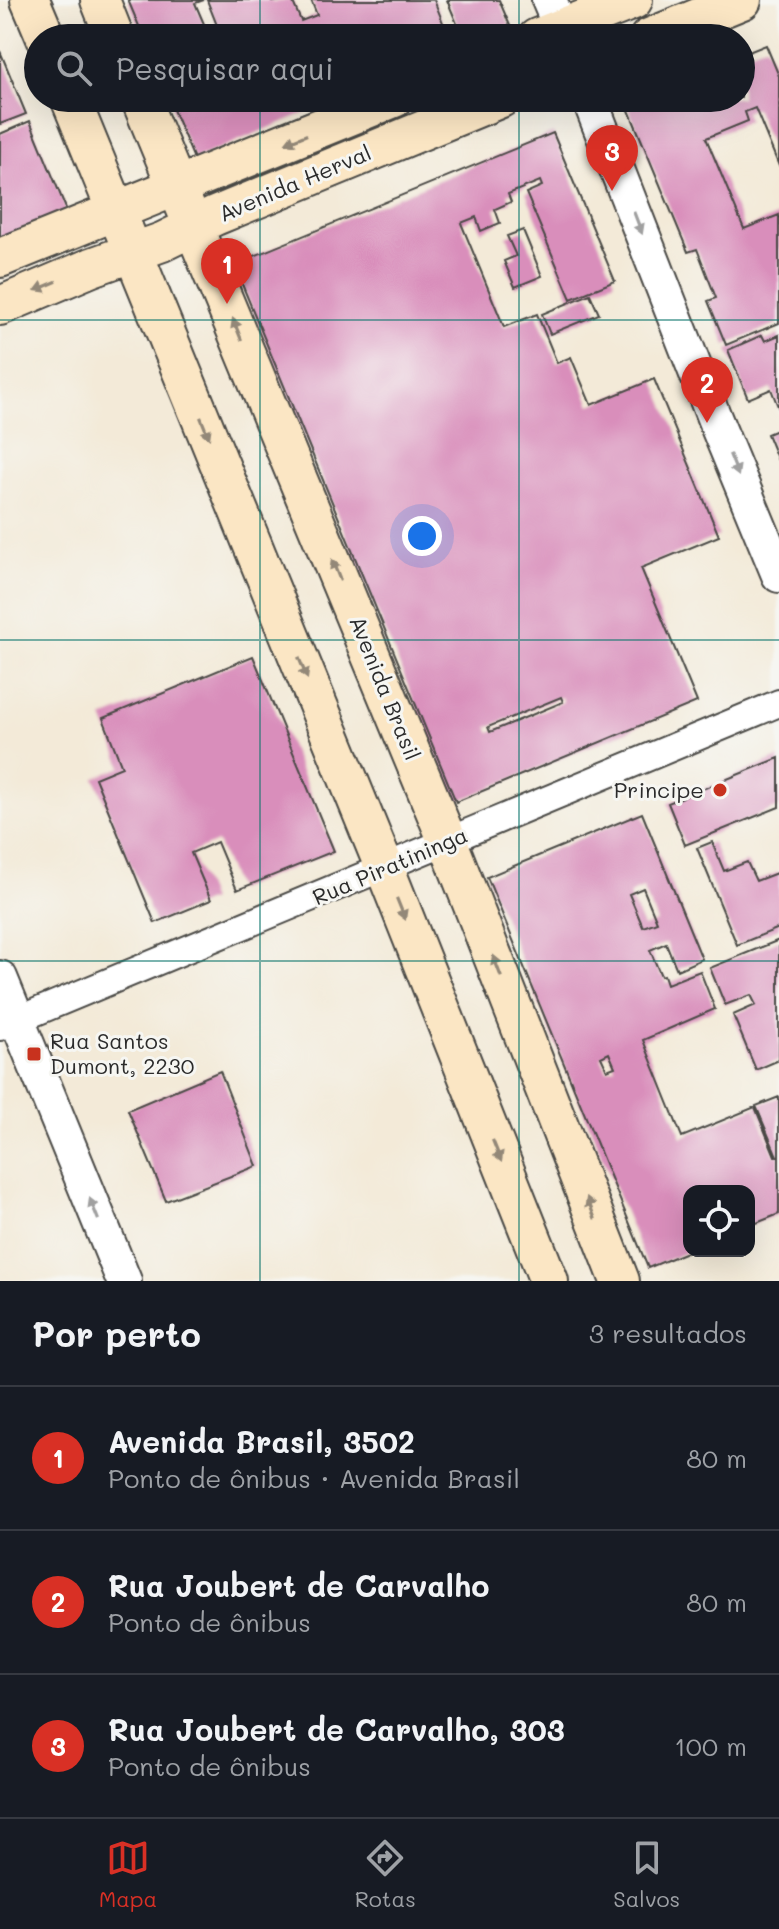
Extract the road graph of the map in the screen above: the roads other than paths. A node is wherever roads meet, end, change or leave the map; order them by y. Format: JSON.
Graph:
{"nodes":[{"id":1,"x":30,"y":0,"type":"edge"},
{"id":2,"x":100,"y":0,"type":"edge"},
{"id":3,"x":633,"y":0,"type":"edge"},
{"id":4,"x":742,"y":0,"type":"edge"},
{"id":5,"x":709,"y":8,"type":"edge"},
{"id":6,"x":40,"y":24,"type":"edge"},
{"id":7,"x":109,"y":24,"type":"edge"},
{"id":8,"x":559,"y":24,"type":"edge"},
{"id":9,"x":677,"y":24,"type":"edge"},
{"id":10,"x":76,"y":112,"type":"edge"},
{"id":11,"x":146,"y":112,"type":"edge"},
{"id":12,"x":361,"y":112,"type":"edge"},
{"id":13,"x":466,"y":112,"type":"edge"},
{"id":14,"x":594,"y":112,"type":"edge"},
{"id":15,"x":347,"y":118,"type":"junction"},
{"id":16,"x":427,"y":128,"type":"junction"},
{"id":17,"x":176,"y":187,"type":"junction"},
{"id":18,"x":116,"y":211,"type":"junction"},
{"id":19,"x":194,"y":227,"type":"junction"},
{"id":20,"x":134,"y":252,"type":"junction"},
{"id":21,"x":0,"y":258,"type":"edge"},
{"id":22,"x":1,"y":305,"type":"edge"},
{"id":23,"x":779,"y":575,"type":"edge"},
{"id":24,"x":779,"y":703,"type":"edge"},
{"id":25,"x":448,"y":842,"type":"junction"},
{"id":26,"x":385,"y":869,"type":"junction"},
{"id":27,"x":0,"y":978,"type":"edge"},
{"id":28,"x":9,"y":1023,"type":"edge"},
{"id":29,"x":124,"y":1281,"type":"edge"},
{"id":30,"x":549,"y":1281,"type":"edge"},
{"id":31,"x":620,"y":1281,"type":"edge"}],
"edges":[{"from":1,"to":6,"type":"main road"},
{"from":2,"to":7,"type":"main road"},
{"from":3,"to":8,"type":"main road"},
{"from":4,"to":5,"type":"main road"},
{"from":5,"to":9,"type":"main road"},
{"from":10,"to":18,"type":"main road"},
{"from":11,"to":17,"type":"main road","name":"Avenida Brasil"},
{"from":12,"to":15,"type":"main road","name":"Avenida Herval"},
{"from":13,"to":16,"type":"main road","name":"Avenida Herval"},
{"from":14,"to":23,"type":"street","one_way":true},
{"from":15,"to":16,"type":"main road"},
{"from":15,"to":17,"type":"main road","name":"Avenida Herval","one_way":true},
{"from":16,"to":19,"type":"main road","name":"Avenida Herval"},
{"from":17,"to":18,"type":"main road","name":"Avenida Herval"},
{"from":17,"to":19,"type":"main road","name":"Avenida Brasil"},
{"from":18,"to":20,"type":"main road"},
{"from":18,"to":21,"type":"main road","name":"Avenida Herval"},
{"from":19,"to":20,"type":"main road","name":"Avenida Herval"},
{"from":25,"to":19,"type":"main road","name":"Avenida Brasil","one_way":true},
{"from":20,"to":22,"type":"main road","name":"Avenida Herval","one_way":true},
{"from":20,"to":26,"type":"main road","one_way":true},
{"from":24,"to":25,"type":"street","name":"Rua Piratininga"},
{"from":25,"to":26,"type":"street","name":"Rua Piratininga"},
{"from":31,"to":25,"type":"main road","name":"Avenida Brasil","one_way":true},
{"from":26,"to":28,"type":"street","name":"Rua Piratininga"},
{"from":26,"to":30,"type":"main road","one_way":true},
{"from":27,"to":28,"type":"street"},
{"from":29,"to":28,"type":"street","one_way":true}]}
